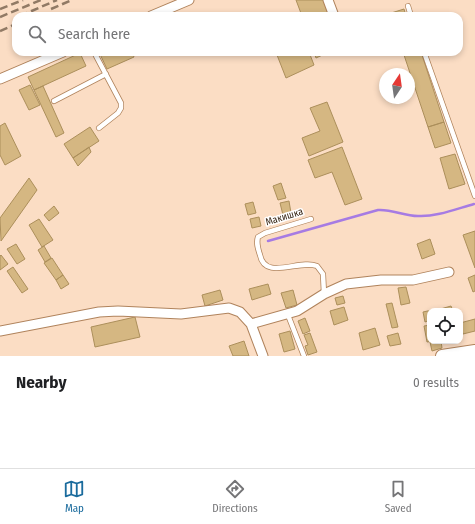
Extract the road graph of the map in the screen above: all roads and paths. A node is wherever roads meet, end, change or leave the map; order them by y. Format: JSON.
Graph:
{"nodes":[{"id":1,"x":189,"y":0,"type":"edge"},
{"id":2,"x":328,"y":0,"type":"edge"},
{"id":3,"x":408,"y":6,"type":"dead end"},
{"id":4,"x":160,"y":12,"type":"edge"},
{"id":5,"x":332,"y":12,"type":"edge"},
{"id":6,"x":410,"y":12,"type":"edge"},
{"id":7,"x":54,"y":56,"type":"edge"},
{"id":8,"x":96,"y":56,"type":"edge"},
{"id":9,"x":425,"y":56,"type":"edge"},
{"id":10,"x":106,"y":74,"type":"junction"},
{"id":11,"x":0,"y":79,"type":"edge"},
{"id":12,"x":54,"y":101,"type":"dead end"},
{"id":13,"x":98,"y":128,"type":"dead end"},
{"id":14,"x":475,"y":196,"type":"edge"},
{"id":15,"x":311,"y":219,"type":"dead end"},
{"id":16,"x":449,"y":272,"type":"dead end"},
{"id":17,"x":324,"y":294,"type":"junction"},
{"id":18,"x":288,"y":315,"type":"junction"},
{"id":19,"x":251,"y":324,"type":"junction"},
{"id":20,"x":0,"y":331,"type":"edge"},
{"id":21,"x":475,"y":351,"type":"edge"},
{"id":22,"x":263,"y":356,"type":"edge"},
{"id":23,"x":304,"y":356,"type":"edge"},
{"id":24,"x":442,"y":356,"type":"edge"}],
"edges":[{"from":1,"to":4,"type":"street"},
{"from":2,"to":5,"type":"street"},
{"from":3,"to":6,"type":"lane"},
{"from":7,"to":11,"type":"street"},
{"from":8,"to":10,"type":"lane"},
{"from":9,"to":14,"type":"lane"},
{"from":10,"to":12,"type":"lane"},
{"from":10,"to":13,"type":"lane"},
{"from":15,"to":17,"type":"lane","name":"Макишка"},
{"from":16,"to":17,"type":"street"},
{"from":17,"to":18,"type":"street"},
{"from":18,"to":19,"type":"street"},
{"from":18,"to":23,"type":"lane"},
{"from":19,"to":20,"type":"street"},
{"from":19,"to":22,"type":"street"},
{"from":21,"to":24,"type":"main road"}]}
